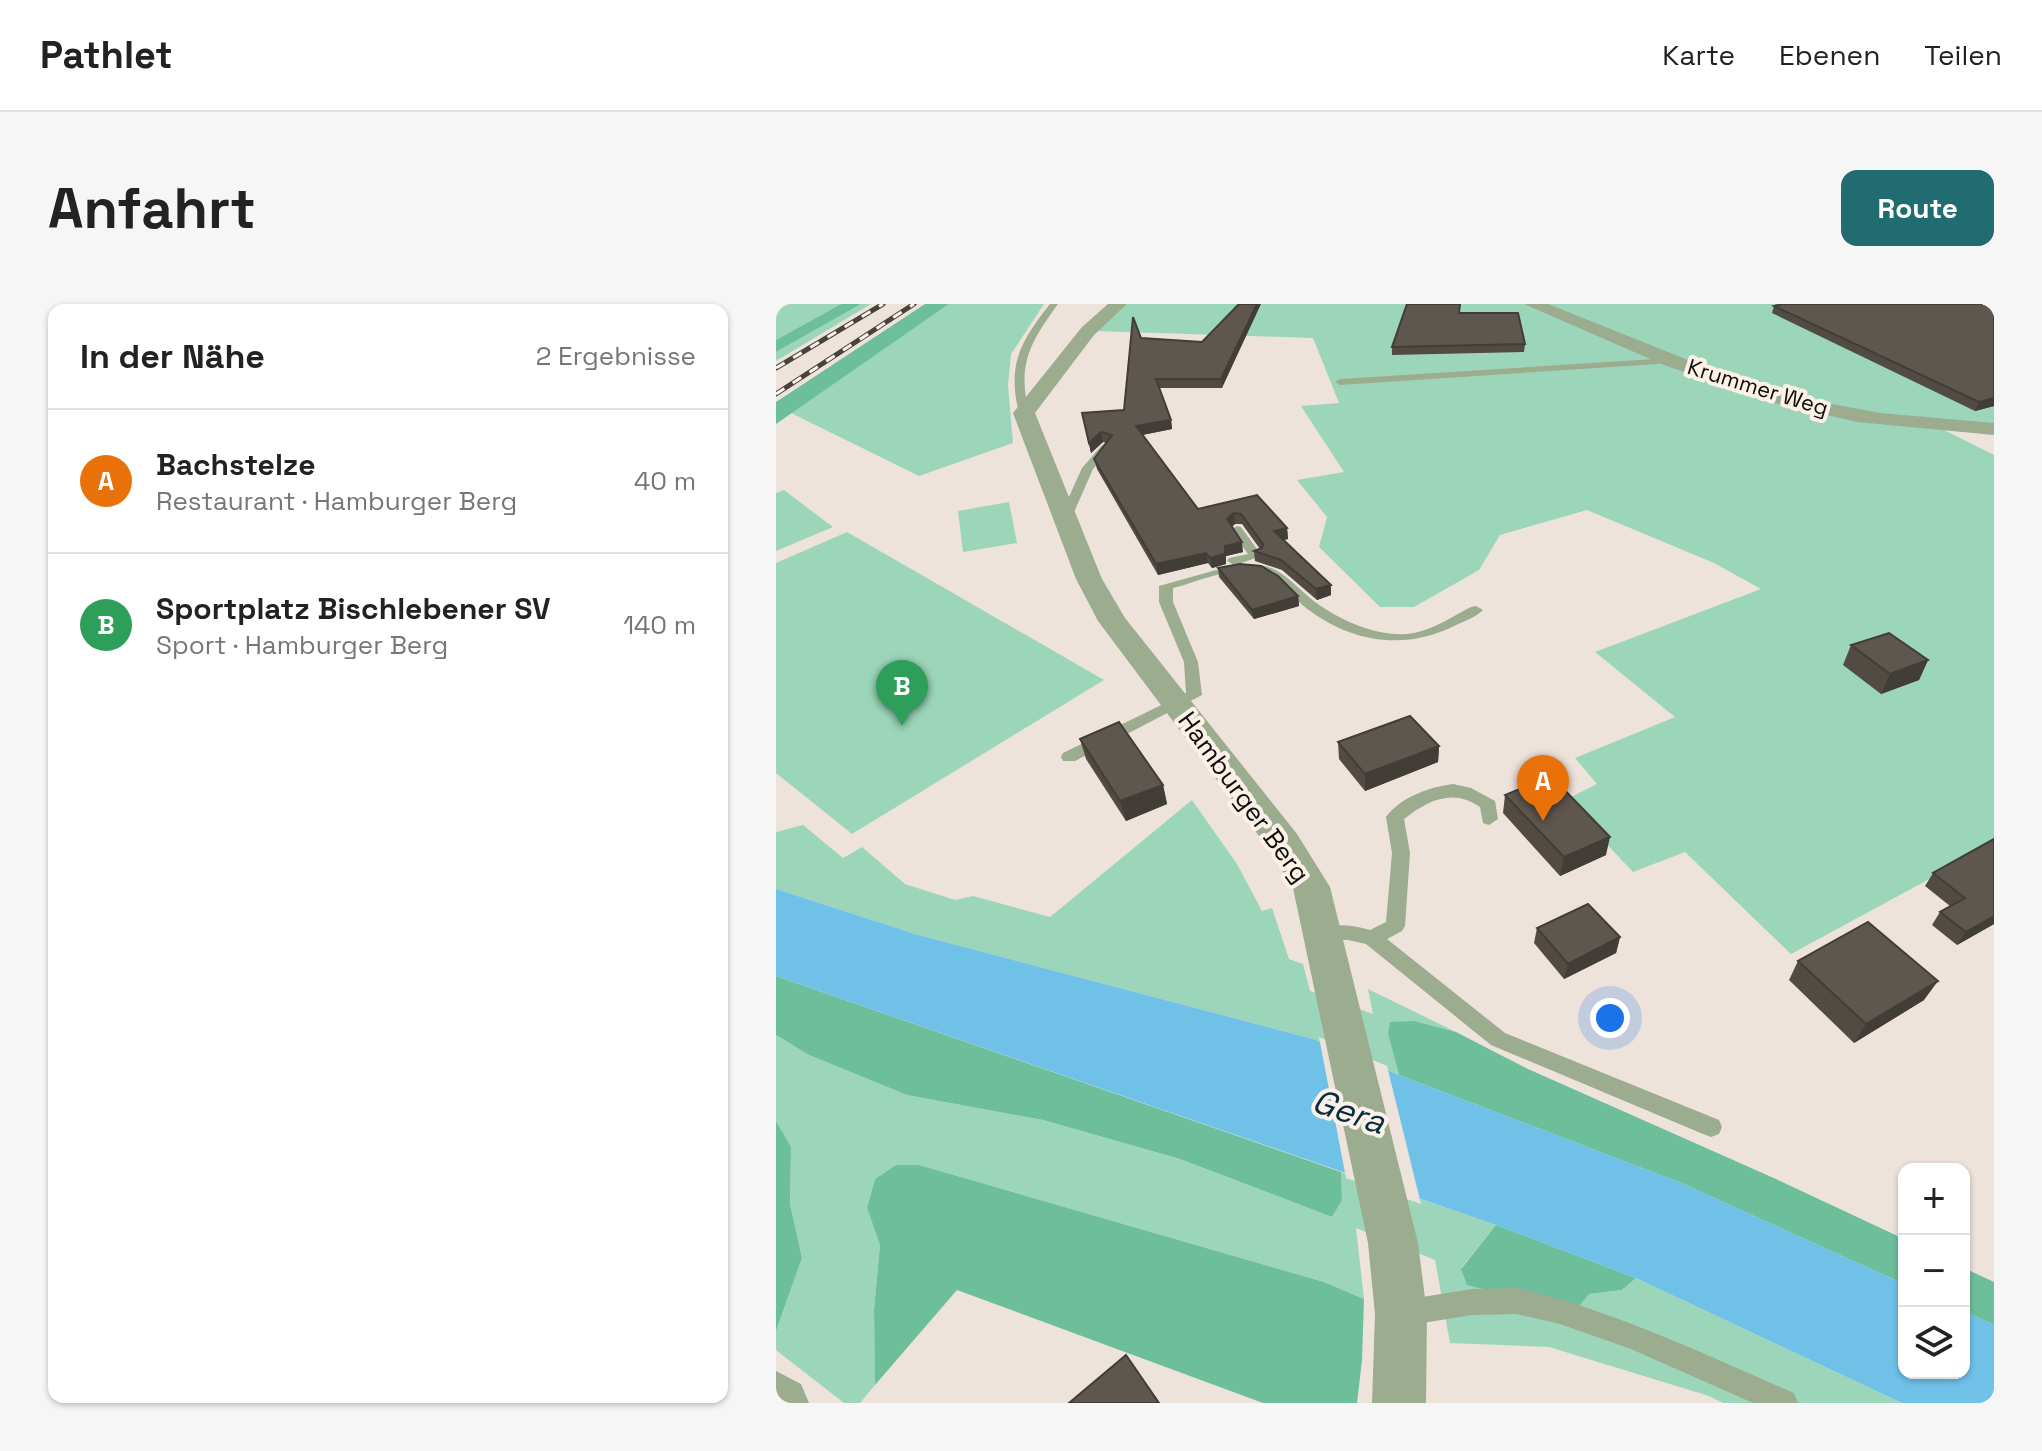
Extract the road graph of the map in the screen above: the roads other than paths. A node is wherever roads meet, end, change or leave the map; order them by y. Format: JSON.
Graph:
{"nodes":[{"id":1,"x":1054,"y":304,"type":"edge"},
{"id":2,"x":1118,"y":304,"type":"edge"},
{"id":3,"x":1533,"y":304,"type":"edge"},
{"id":4,"x":1670,"y":361,"type":"junction"},
{"id":5,"x":1340,"y":382,"type":"dead end"},
{"id":6,"x":1024,"y":413,"type":"junction"},
{"id":7,"x":1962,"y":427,"type":"junction"},
{"id":8,"x":1994,"y":429,"type":"edge"},
{"id":9,"x":1994,"y":445,"type":"edge"},
{"id":10,"x":1106,"y":447,"type":"edge"},
{"id":11,"x":1065,"y":519,"type":"junction"},
{"id":12,"x":1237,"y":530,"type":"edge"},
{"id":13,"x":1166,"y":586,"type":"junction"},
{"id":14,"x":1476,"y":610,"type":"dead end"},
{"id":15,"x":1176,"y":703,"type":"junction"},
{"id":16,"x":1069,"y":757,"type":"dead end"},
{"id":17,"x":1489,"y":819,"type":"dead end"},
{"id":18,"x":1323,"y":934,"type":"junction"},
{"id":19,"x":1372,"y":938,"type":"junction"},
{"id":20,"x":1711,"y":1127,"type":"dead end"},
{"id":21,"x":1401,"y":1314,"type":"junction"},
{"id":22,"x":776,"y":1398,"type":"edge"},
{"id":23,"x":782,"y":1403,"type":"edge"},
{"id":24,"x":1399,"y":1403,"type":"edge"},
{"id":25,"x":1784,"y":1403,"type":"edge"}],
"edges":[{"from":1,"to":6,"type":"lane"},
{"from":2,"to":6,"type":"street"},
{"from":3,"to":4,"type":"street","name":"Krummer Weg"},
{"from":4,"to":5,"type":"lane"},
{"from":4,"to":7,"type":"street","name":"Krummer Weg"},
{"from":6,"to":11,"type":"street","name":"Hamburger Berg"},
{"from":7,"to":8,"type":"street","name":"Krummer Weg"},
{"from":7,"to":9,"type":"street"},
{"from":10,"to":11,"type":"lane"},
{"from":11,"to":15,"type":"street","name":"Hamburger Berg"},
{"from":12,"to":13,"type":"lane"},
{"from":13,"to":14,"type":"lane"},
{"from":13,"to":15,"type":"lane"},
{"from":15,"to":16,"type":"lane"},
{"from":15,"to":18,"type":"street","name":"Hamburger Berg"},
{"from":17,"to":19,"type":"lane"},
{"from":18,"to":19,"type":"lane"},
{"from":18,"to":21,"type":"street","name":"Hamburger Berg"},
{"from":19,"to":20,"type":"lane"},
{"from":21,"to":24,"type":"street","name":"Hamburger Berg"},
{"from":21,"to":25,"type":"lane"},
{"from":22,"to":23,"type":"street"}]}
